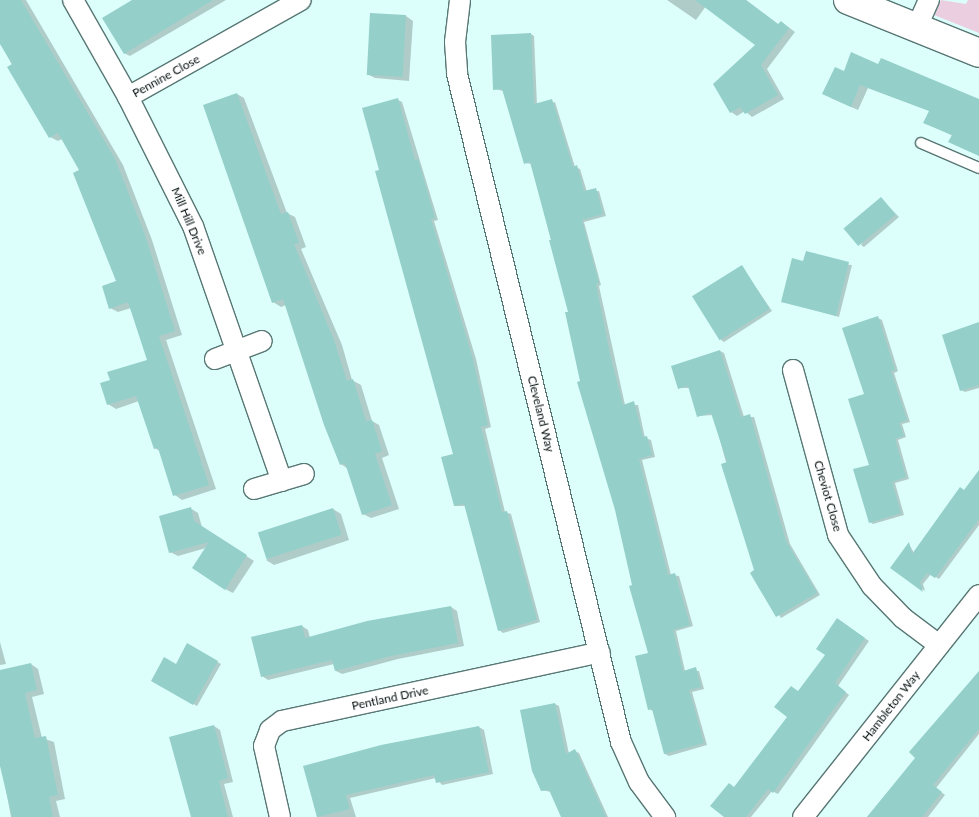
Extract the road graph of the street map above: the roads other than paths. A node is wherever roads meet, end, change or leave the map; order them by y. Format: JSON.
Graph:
{"nodes":[{"id":1,"x":73,"y":0,"type":"edge"},
{"id":2,"x":301,"y":0,"type":"edge"},
{"id":3,"x":460,"y":0,"type":"edge"},
{"id":4,"x":848,"y":0,"type":"edge"},
{"id":5,"x":929,"y":0,"type":"edge"},
{"id":6,"x":916,"y":29,"type":"junction"},
{"id":7,"x":979,"y":53,"type":"edge"},
{"id":8,"x":128,"y":97,"type":"junction"},
{"id":9,"x":921,"y":143,"type":"dead end"},
{"id":10,"x":979,"y":168,"type":"edge"},
{"id":11,"x":262,"y":341,"type":"dead end"},
{"id":12,"x":237,"y":351,"type":"junction"},
{"id":13,"x":215,"y":359,"type":"dead end"},
{"id":14,"x":793,"y":370,"type":"dead end"},
{"id":15,"x":304,"y":474,"type":"dead end"},
{"id":16,"x":282,"y":480,"type":"junction"},
{"id":17,"x":254,"y":488,"type":"dead end"},
{"id":18,"x":979,"y":595,"type":"edge"},
{"id":19,"x":939,"y":645,"type":"junction"},
{"id":20,"x":600,"y":652,"type":"junction"},
{"id":21,"x":280,"y":817,"type":"edge"},
{"id":22,"x":665,"y":817,"type":"edge"},
{"id":23,"x":803,"y":817,"type":"edge"}],
"edges":[{"from":1,"to":8,"type":"street","name":"Pennine Close"},
{"from":2,"to":8,"type":"street","name":"Pennine Close"},
{"from":3,"to":20,"type":"street","name":"Cleveland Way"},
{"from":4,"to":6,"type":"street"},
{"from":5,"to":6,"type":"street"},
{"from":6,"to":7,"type":"street"},
{"from":8,"to":12,"type":"street","name":"Mill Hill Drive"},
{"from":9,"to":10,"type":"lane"},
{"from":11,"to":12,"type":"street"},
{"from":12,"to":13,"type":"street"},
{"from":12,"to":16,"type":"street","name":"Mill Hill Drive"},
{"from":14,"to":19,"type":"street","name":"Cheviot Close"},
{"from":15,"to":16,"type":"street"},
{"from":16,"to":17,"type":"street"},
{"from":18,"to":19,"type":"street","name":"Hambleton Way"},
{"from":19,"to":23,"type":"street","name":"Hambleton Way"},
{"from":20,"to":21,"type":"street","name":"Pentland Drive"},
{"from":20,"to":22,"type":"street","name":"Cleveland Way"}]}
